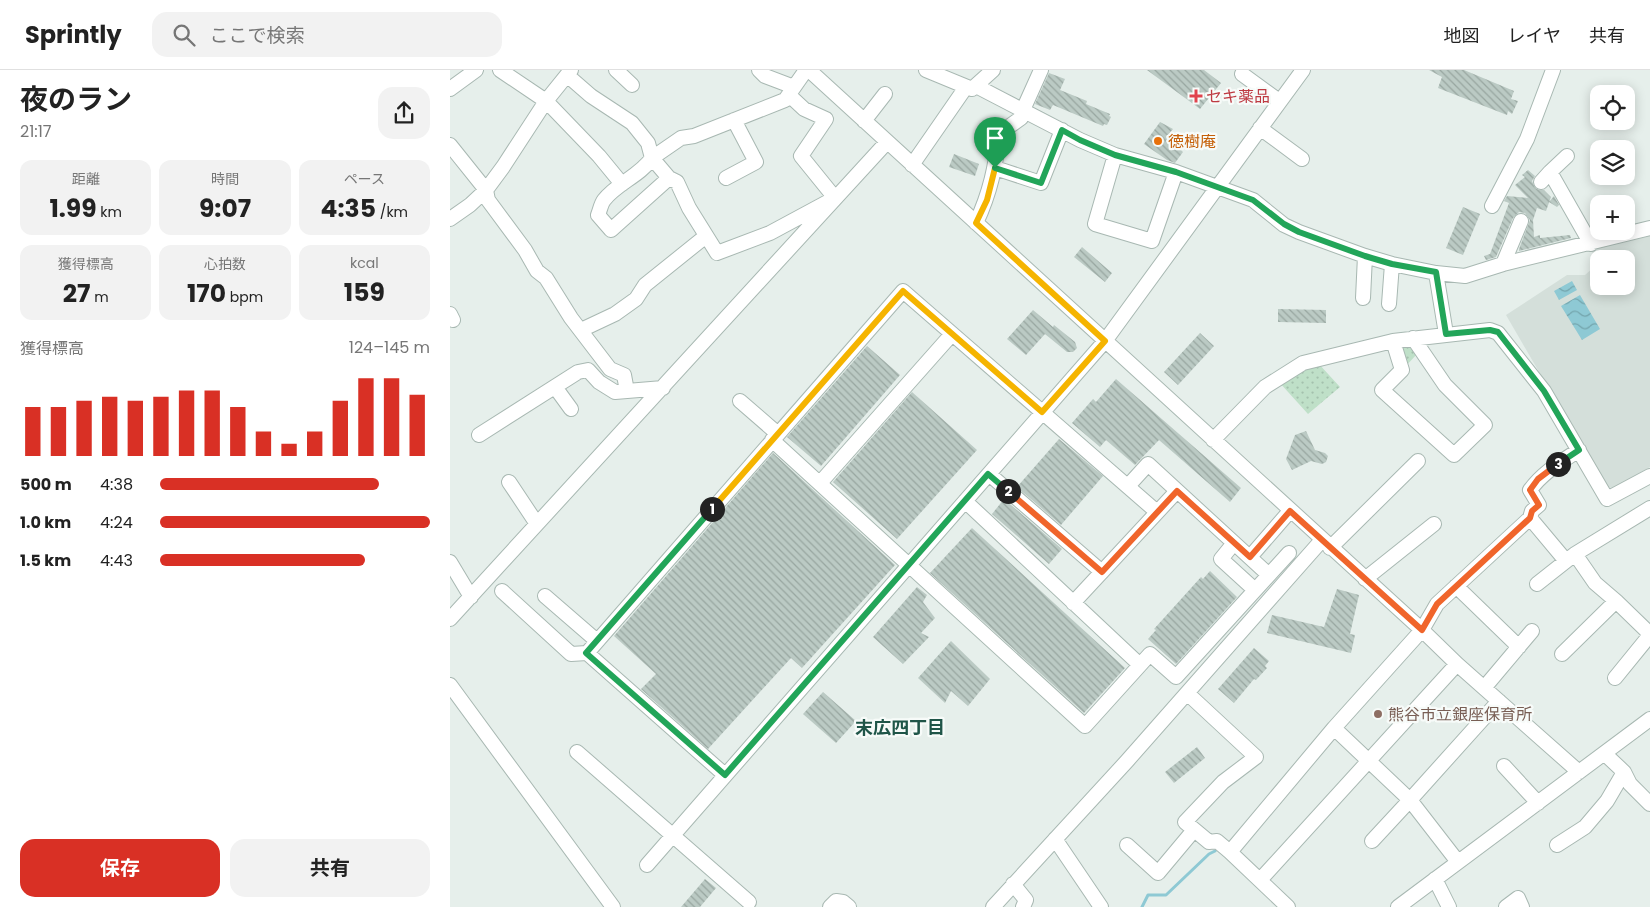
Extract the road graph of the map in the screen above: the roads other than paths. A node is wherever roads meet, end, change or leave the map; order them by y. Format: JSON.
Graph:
{"nodes":[{"id":1,"x":476,"y":70,"type":"edge"},
{"id":2,"x":500,"y":70,"type":"edge"},
{"id":3,"x":616,"y":70,"type":"edge"},
{"id":4,"x":759,"y":70,"type":"edge"},
{"id":5,"x":807,"y":70,"type":"edge"},
{"id":6,"x":926,"y":70,"type":"edge"},
{"id":7,"x":993,"y":70,"type":"edge"},
{"id":8,"x":1042,"y":70,"type":"edge"},
{"id":9,"x":1303,"y":70,"type":"edge"},
{"id":10,"x":1553,"y":70,"type":"edge"},
{"id":11,"x":570,"y":73,"type":"edge"},
{"id":12,"x":1242,"y":74,"type":"dead end"},
{"id":13,"x":632,"y":85,"type":"dead end"},
{"id":14,"x":971,"y":87,"type":"junction"},
{"id":15,"x":450,"y":89,"type":"edge"},
{"id":16,"x":791,"y":91,"type":"junction"},
{"id":17,"x":885,"y":94,"type":"dead end"},
{"id":18,"x":546,"y":101,"type":"junction"},
{"id":19,"x":1279,"y":101,"type":"junction"},
{"id":20,"x":1023,"y":110,"type":"junction"},
{"id":21,"x":734,"y":120,"type":"junction"},
{"id":22,"x":864,"y":121,"type":"junction"},
{"id":23,"x":1260,"y":128,"type":"junction"},
{"id":24,"x":1062,"y":130,"type":"junction"},
{"id":25,"x":887,"y":142,"type":"junction"},
{"id":26,"x":450,"y":145,"type":"edge"},
{"id":27,"x":1115,"y":155,"type":"junction"},
{"id":28,"x":1567,"y":156,"type":"dead end"},
{"id":29,"x":652,"y":158,"type":"junction"},
{"id":30,"x":1302,"y":159,"type":"dead end"},
{"id":31,"x":912,"y":166,"type":"junction"},
{"id":32,"x":995,"y":168,"type":"junction"},
{"id":33,"x":1176,"y":172,"type":"junction"},
{"id":34,"x":669,"y":178,"type":"junction"},
{"id":35,"x":726,"y":178,"type":"dead end"},
{"id":36,"x":622,"y":184,"type":"junction"},
{"id":37,"x":1218,"y":187,"type":"junction"},
{"id":38,"x":486,"y":190,"type":"junction"},
{"id":39,"x":835,"y":198,"type":"junction"},
{"id":40,"x":1492,"y":206,"type":"dead end"},
{"id":41,"x":450,"y":219,"type":"edge"},
{"id":42,"x":1521,"y":221,"type":"dead end"},
{"id":43,"x":976,"y":223,"type":"junction"},
{"id":44,"x":1650,"y":228,"type":"edge"},
{"id":45,"x":706,"y":236,"type":"junction"},
{"id":46,"x":1152,"y":241,"type":"junction"},
{"id":47,"x":1591,"y":244,"type":"junction"},
{"id":48,"x":1170,"y":252,"type":"junction"},
{"id":49,"x":1365,"y":256,"type":"junction"},
{"id":50,"x":1392,"y":264,"type":"junction"},
{"id":51,"x":1503,"y":264,"type":"junction"},
{"id":52,"x":1436,"y":272,"type":"junction"},
{"id":53,"x":1363,"y":298,"type":"dead end"},
{"id":54,"x":1389,"y":304,"type":"dead end"},
{"id":55,"x":581,"y":330,"type":"junction"},
{"id":56,"x":952,"y":334,"type":"junction"},
{"id":57,"x":1446,"y":334,"type":"junction"},
{"id":58,"x":1413,"y":338,"type":"junction"},
{"id":59,"x":1105,"y":341,"type":"junction"},
{"id":60,"x":1394,"y":341,"type":"junction"},
{"id":61,"x":555,"y":387,"type":"junction"},
{"id":62,"x":663,"y":388,"type":"junction"},
{"id":63,"x":628,"y":390,"type":"junction"},
{"id":64,"x":740,"y":401,"type":"dead end"},
{"id":65,"x":571,"y":409,"type":"dead end"},
{"id":66,"x":1042,"y":412,"type":"junction"},
{"id":67,"x":479,"y":435,"type":"dead end"},
{"id":68,"x":775,"y":437,"type":"junction"},
{"id":69,"x":1213,"y":440,"type":"junction"},
{"id":70,"x":1579,"y":450,"type":"junction"},
{"id":71,"x":1418,"y":461,"type":"dead end"},
{"id":72,"x":988,"y":474,"type":"junction"},
{"id":73,"x":1650,"y":476,"type":"edge"},
{"id":74,"x":509,"y":482,"type":"dead end"},
{"id":75,"x":820,"y":483,"type":"junction"},
{"id":76,"x":1128,"y":486,"type":"junction"},
{"id":77,"x":1177,"y":491,"type":"junction"},
{"id":78,"x":965,"y":501,"type":"junction"},
{"id":79,"x":1650,"y":508,"type":"edge"},
{"id":80,"x":1290,"y":511,"type":"junction"},
{"id":81,"x":1157,"y":512,"type":"junction"},
{"id":82,"x":1530,"y":518,"type":"junction"},
{"id":83,"x":537,"y":524,"type":"junction"},
{"id":84,"x":1434,"y":524,"type":"dead end"},
{"id":85,"x":1234,"y":544,"type":"junction"},
{"id":86,"x":1326,"y":544,"type":"junction"},
{"id":87,"x":1289,"y":553,"type":"dead end"},
{"id":88,"x":1250,"y":557,"type":"junction"},
{"id":89,"x":1570,"y":557,"type":"junction"},
{"id":90,"x":450,"y":562,"type":"edge"},
{"id":91,"x":909,"y":565,"type":"junction"},
{"id":92,"x":1102,"y":572,"type":"junction"},
{"id":93,"x":1269,"y":575,"type":"junction"},
{"id":94,"x":1365,"y":579,"type":"junction"},
{"id":95,"x":1537,"y":584,"type":"dead end"},
{"id":96,"x":1456,"y":586,"type":"junction"},
{"id":97,"x":1255,"y":590,"type":"junction"},
{"id":98,"x":502,"y":591,"type":"dead end"},
{"id":99,"x":546,"y":596,"type":"dead end"},
{"id":100,"x":470,"y":597,"type":"junction"},
{"id":101,"x":1616,"y":601,"type":"junction"},
{"id":102,"x":1073,"y":603,"type":"junction"},
{"id":103,"x":450,"y":619,"type":"edge"},
{"id":104,"x":1422,"y":630,"type":"junction"},
{"id":105,"x":1532,"y":631,"type":"dead end"},
{"id":106,"x":1650,"y":634,"type":"edge"},
{"id":107,"x":597,"y":641,"type":"junction"},
{"id":108,"x":1519,"y":647,"type":"junction"},
{"id":109,"x":586,"y":653,"type":"junction"},
{"id":110,"x":1562,"y":654,"type":"dead end"},
{"id":111,"x":1457,"y":664,"type":"junction"},
{"id":112,"x":1140,"y":665,"type":"junction"},
{"id":113,"x":1615,"y":678,"type":"dead end"},
{"id":114,"x":450,"y":685,"type":"edge"},
{"id":115,"x":1484,"y":688,"type":"junction"},
{"id":116,"x":1187,"y":693,"type":"junction"},
{"id":117,"x":1499,"y":701,"type":"junction"},
{"id":118,"x":1650,"y":719,"type":"edge"},
{"id":119,"x":1334,"y":728,"type":"junction"},
{"id":120,"x":578,"y":752,"type":"dead end"},
{"id":121,"x":1605,"y":754,"type":"junction"},
{"id":122,"x":1370,"y":762,"type":"junction"},
{"id":123,"x":1504,"y":766,"type":"dead end"},
{"id":124,"x":1579,"y":772,"type":"junction"},
{"id":125,"x":1624,"y":772,"type":"junction"},
{"id":126,"x":725,"y":775,"type":"junction"},
{"id":127,"x":1410,"y":800,"type":"junction"},
{"id":128,"x":1538,"y":803,"type":"junction"},
{"id":129,"x":1650,"y":804,"type":"edge"},
{"id":130,"x":1194,"y":830,"type":"junction"},
{"id":131,"x":673,"y":835,"type":"junction"},
{"id":132,"x":1055,"y":839,"type":"junction"},
{"id":133,"x":1372,"y":840,"type":"dead end"},
{"id":134,"x":1127,"y":845,"type":"dead end"},
{"id":135,"x":1557,"y":845,"type":"dead end"},
{"id":136,"x":1230,"y":852,"type":"junction"},
{"id":137,"x":1458,"y":862,"type":"junction"},
{"id":138,"x":647,"y":865,"type":"dead end"},
{"id":139,"x":1435,"y":879,"type":"junction"},
{"id":140,"x":1260,"y":880,"type":"junction"},
{"id":141,"x":1013,"y":884,"type":"junction"},
{"id":142,"x":749,"y":902,"type":"dead end"},
{"id":143,"x":613,"y":907,"type":"edge"},
{"id":144,"x":830,"y":907,"type":"edge"},
{"id":145,"x":849,"y":907,"type":"edge"},
{"id":146,"x":993,"y":907,"type":"edge"},
{"id":147,"x":1023,"y":907,"type":"edge"},
{"id":148,"x":1101,"y":907,"type":"edge"},
{"id":149,"x":1288,"y":907,"type":"edge"},
{"id":150,"x":1398,"y":907,"type":"edge"},
{"id":151,"x":1449,"y":907,"type":"edge"},
{"id":152,"x":1506,"y":907,"type":"edge"},
{"id":153,"x":1522,"y":907,"type":"edge"}],
"edges":[{"from":1,"to":15,"type":"street"},
{"from":2,"to":18,"type":"street"},
{"from":3,"to":13,"type":"street"},
{"from":4,"to":16,"type":"street"},
{"from":5,"to":16,"type":"street"},
{"from":5,"to":22,"type":"street"},
{"from":6,"to":14,"type":"street"},
{"from":7,"to":14,"type":"street"},
{"from":8,"to":20,"type":"street"},
{"from":9,"to":19,"type":"street"},
{"from":10,"to":40,"type":"street"},
{"from":11,"to":18,"type":"street"},
{"from":11,"to":29,"type":"street"},
{"from":12,"to":19,"type":"street"},
{"from":14,"to":20,"type":"street"},
{"from":14,"to":31,"type":"street"},
{"from":16,"to":21,"type":"street"},
{"from":16,"to":39,"type":"street"},
{"from":17,"to":22,"type":"street"},
{"from":18,"to":36,"type":"street"},
{"from":18,"to":38,"type":"street"},
{"from":19,"to":23,"type":"street"},
{"from":20,"to":24,"type":"street"},
{"from":20,"to":32,"type":"street"},
{"from":21,"to":29,"type":"street"},
{"from":21,"to":35,"type":"street"},
{"from":22,"to":25,"type":"street"},
{"from":23,"to":30,"type":"street"},
{"from":23,"to":37,"type":"street"},
{"from":24,"to":27,"type":"street"},
{"from":24,"to":32,"type":"street"},
{"from":25,"to":31,"type":"street"},
{"from":25,"to":39,"type":"street"},
{"from":26,"to":38,"type":"street"},
{"from":27,"to":33,"type":"street"},
{"from":27,"to":46,"type":"street"},
{"from":28,"to":47,"type":"street"},
{"from":29,"to":34,"type":"street"},
{"from":29,"to":36,"type":"street"},
{"from":31,"to":43,"type":"street"},
{"from":32,"to":43,"type":"street"},
{"from":33,"to":37,"type":"street"},
{"from":33,"to":46,"type":"street"},
{"from":34,"to":36,"type":"street"},
{"from":34,"to":45,"type":"street"},
{"from":37,"to":48,"type":"street"},
{"from":37,"to":49,"type":"street"},
{"from":38,"to":41,"type":"street"},
{"from":38,"to":55,"type":"street"},
{"from":39,"to":45,"type":"street"},
{"from":39,"to":62,"type":"street"},
{"from":42,"to":51,"type":"street"},
{"from":43,"to":59,"type":"street"},
{"from":44,"to":47,"type":"street"},
{"from":45,"to":55,"type":"street"},
{"from":46,"to":48,"type":"street"},
{"from":47,"to":51,"type":"street"},
{"from":48,"to":59,"type":"street"},
{"from":49,"to":50,"type":"street"},
{"from":49,"to":53,"type":"street"},
{"from":50,"to":52,"type":"street"},
{"from":50,"to":54,"type":"street"},
{"from":51,"to":52,"type":"street"},
{"from":52,"to":57,"type":"street"},
{"from":55,"to":63,"type":"street"},
{"from":56,"to":66,"type":"street"},
{"from":56,"to":68,"type":"street"},
{"from":56,"to":75,"type":"street"},
{"from":57,"to":58,"type":"street"},
{"from":57,"to":70,"type":"street"},
{"from":58,"to":60,"type":"street"},
{"from":58,"to":60,"type":"street"},
{"from":59,"to":66,"type":"street"},
{"from":59,"to":69,"type":"street"},
{"from":60,"to":69,"type":"street"},
{"from":61,"to":63,"type":"street"},
{"from":61,"to":65,"type":"street"},
{"from":61,"to":67,"type":"street"},
{"from":62,"to":63,"type":"street"},
{"from":62,"to":83,"type":"street"},
{"from":64,"to":68,"type":"street"},
{"from":66,"to":72,"type":"street"},
{"from":66,"to":76,"type":"street"},
{"from":68,"to":75,"type":"street"},
{"from":68,"to":107,"type":"street"},
{"from":69,"to":80,"type":"street"},
{"from":70,"to":73,"type":"street"},
{"from":70,"to":82,"type":"street"},
{"from":71,"to":86,"type":"street"},
{"from":72,"to":78,"type":"street"},
{"from":72,"to":92,"type":"street"},
{"from":74,"to":83,"type":"street"},
{"from":75,"to":91,"type":"street"},
{"from":76,"to":77,"type":"street"},
{"from":76,"to":81,"type":"street"},
{"from":77,"to":81,"type":"street"},
{"from":77,"to":85,"type":"street"},
{"from":78,"to":91,"type":"street"},
{"from":78,"to":102,"type":"street"},
{"from":79,"to":89,"type":"street"},
{"from":80,"to":86,"type":"street"},
{"from":80,"to":88,"type":"street"},
{"from":81,"to":92,"type":"street"},
{"from":82,"to":89,"type":"street"},
{"from":82,"to":96,"type":"street"},
{"from":83,"to":100,"type":"street"},
{"from":84,"to":94,"type":"street"},
{"from":85,"to":88,"type":"street"},
{"from":85,"to":97,"type":"street"},
{"from":86,"to":94,"type":"street"},
{"from":86,"to":116,"type":"street"},
{"from":87,"to":93,"type":"street"},
{"from":88,"to":93,"type":"street"},
{"from":89,"to":95,"type":"street"},
{"from":89,"to":101,"type":"street"},
{"from":90,"to":100,"type":"street"},
{"from":91,"to":112,"type":"street"},
{"from":91,"to":126,"type":"street"},
{"from":92,"to":102,"type":"street"},
{"from":93,"to":97,"type":"street"},
{"from":94,"to":104,"type":"street"},
{"from":96,"to":104,"type":"street"},
{"from":96,"to":108,"type":"street"},
{"from":97,"to":112,"type":"street"},
{"from":98,"to":109,"type":"street"},
{"from":99,"to":107,"type":"street"},
{"from":100,"to":103,"type":"street"},
{"from":101,"to":106,"type":"street"},
{"from":101,"to":110,"type":"street"},
{"from":102,"to":112,"type":"street"},
{"from":104,"to":111,"type":"street"},
{"from":104,"to":119,"type":"street"},
{"from":105,"to":108,"type":"street"},
{"from":106,"to":113,"type":"street"},
{"from":107,"to":109,"type":"street"},
{"from":108,"to":115,"type":"street"},
{"from":109,"to":126,"type":"street"},
{"from":111,"to":115,"type":"street"},
{"from":111,"to":122,"type":"street"},
{"from":114,"to":143,"type":"street"},
{"from":115,"to":117,"type":"street"},
{"from":116,"to":130,"type":"street"},
{"from":116,"to":132,"type":"street"},
{"from":117,"to":124,"type":"street"},
{"from":117,"to":127,"type":"street"},
{"from":118,"to":121,"type":"street"},
{"from":119,"to":122,"type":"street"},
{"from":119,"to":136,"type":"street"},
{"from":120,"to":131,"type":"street"},
{"from":121,"to":124,"type":"street"},
{"from":121,"to":125,"type":"street"},
{"from":122,"to":127,"type":"street"},
{"from":122,"to":140,"type":"street"},
{"from":123,"to":128,"type":"street"},
{"from":124,"to":128,"type":"street"},
{"from":125,"to":129,"type":"street"},
{"from":125,"to":135,"type":"street"},
{"from":126,"to":131,"type":"street"},
{"from":127,"to":133,"type":"street"},
{"from":127,"to":137,"type":"street"},
{"from":128,"to":137,"type":"street"},
{"from":130,"to":134,"type":"street"},
{"from":130,"to":136,"type":"street"},
{"from":131,"to":138,"type":"street"},
{"from":131,"to":142,"type":"street"},
{"from":132,"to":141,"type":"street"},
{"from":132,"to":148,"type":"street"},
{"from":136,"to":140,"type":"street"},
{"from":137,"to":139,"type":"street"},
{"from":139,"to":150,"type":"street"},
{"from":139,"to":151,"type":"street"},
{"from":140,"to":149,"type":"street"},
{"from":141,"to":146,"type":"street"},
{"from":141,"to":147,"type":"street"},
{"from":144,"to":145,"type":"street"},
{"from":152,"to":153,"type":"street"}]}
